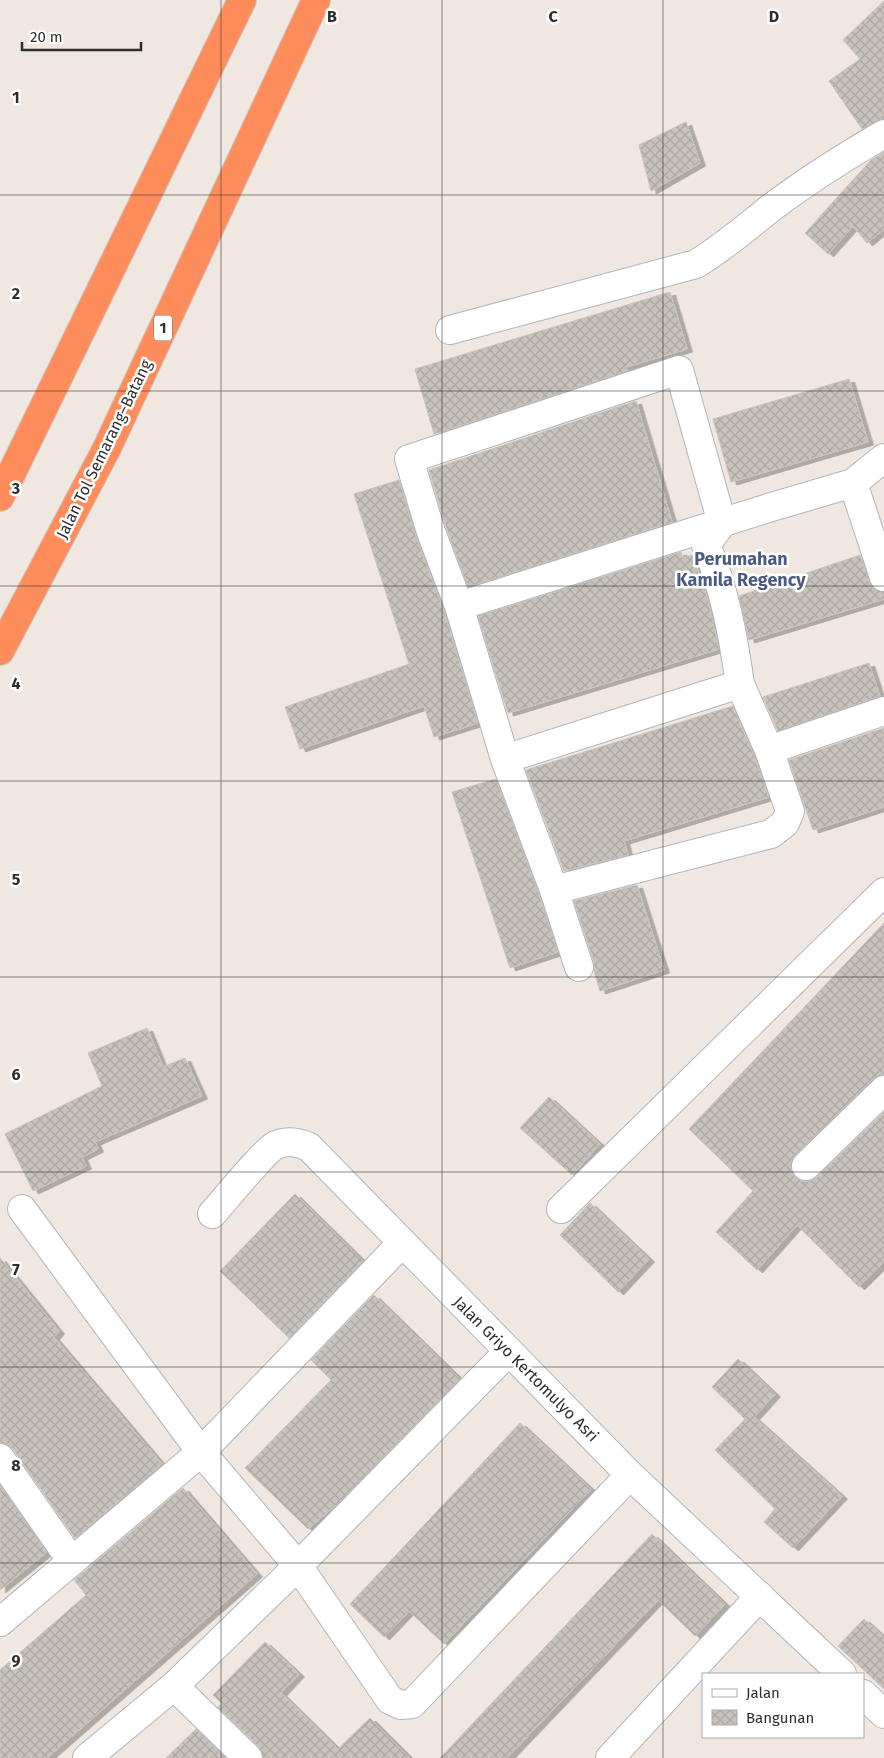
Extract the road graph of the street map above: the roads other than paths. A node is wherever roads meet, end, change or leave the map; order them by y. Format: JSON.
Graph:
{"nodes":[{"id":1,"x":242,"y":0,"type":"edge"},
{"id":2,"x":316,"y":0,"type":"edge"},
{"id":3,"x":884,"y":134,"type":"edge"},
{"id":4,"x":450,"y":330,"type":"dead end"},
{"id":5,"x":884,"y":458,"type":"edge"},
{"id":6,"x":853,"y":483,"type":"junction"},
{"id":7,"x":0,"y":497,"type":"edge"},
{"id":8,"x":722,"y":523,"type":"junction"},
{"id":9,"x":884,"y":577,"type":"edge"},
{"id":10,"x":459,"y":606,"type":"junction"},
{"id":11,"x":0,"y":651,"type":"edge"},
{"id":12,"x":740,"y":684,"type":"junction"},
{"id":13,"x":884,"y":711,"type":"edge"},
{"id":14,"x":769,"y":750,"type":"junction"},
{"id":15,"x":505,"y":759,"type":"junction"},
{"id":16,"x":554,"y":890,"type":"junction"},
{"id":17,"x":884,"y":892,"type":"edge"},
{"id":18,"x":579,"y":967,"type":"dead end"},
{"id":19,"x":884,"y":1090,"type":"edge"},
{"id":20,"x":806,"y":1166,"type":"dead end"},
{"id":21,"x":22,"y":1209,"type":"dead end"},
{"id":22,"x":561,"y":1209,"type":"dead end"},
{"id":23,"x":212,"y":1214,"type":"dead end"},
{"id":24,"x":402,"y":1243,"type":"junction"},
{"id":25,"x":508,"y":1352,"type":"junction"},
{"id":26,"x":201,"y":1452,"type":"junction"},
{"id":27,"x":0,"y":1458,"type":"edge"},
{"id":28,"x":630,"y":1475,"type":"junction"},
{"id":29,"x":72,"y":1560,"type":"junction"},
{"id":30,"x":298,"y":1566,"type":"junction"},
{"id":31,"x":760,"y":1596,"type":"junction"},
{"id":32,"x":0,"y":1622,"type":"edge"},
{"id":33,"x":841,"y":1673,"type":"edge"},
{"id":34,"x":174,"y":1686,"type":"junction"},
{"id":35,"x":864,"y":1695,"type":"edge"},
{"id":36,"x":884,"y":1714,"type":"edge"},
{"id":37,"x":87,"y":1758,"type":"edge"},
{"id":38,"x":248,"y":1758,"type":"edge"},
{"id":39,"x":610,"y":1758,"type":"edge"}],
"edges":[{"from":1,"to":7,"type":"highway"},
{"from":2,"to":11,"type":"highway","name":"Jalan Tol Semarang–Batang","number":"1"},
{"from":3,"to":4,"type":"street"},
{"from":5,"to":6,"type":"street"},
{"from":6,"to":8,"type":"street"},
{"from":6,"to":9,"type":"street"},
{"from":8,"to":10,"type":"street"},
{"from":8,"to":10,"type":"street"},
{"from":8,"to":12,"type":"street"},
{"from":10,"to":15,"type":"street"},
{"from":12,"to":14,"type":"street"},
{"from":12,"to":15,"type":"street"},
{"from":13,"to":14,"type":"street"},
{"from":14,"to":16,"type":"street"},
{"from":15,"to":16,"type":"street"},
{"from":16,"to":18,"type":"street"},
{"from":17,"to":22,"type":"street"},
{"from":19,"to":20,"type":"street"},
{"from":21,"to":26,"type":"street"},
{"from":23,"to":24,"type":"street","name":"Jalan Griyo Kertomulyo Asri"},
{"from":24,"to":25,"type":"street","name":"Jalan Griyo Kertomulyo Asri"},
{"from":24,"to":26,"type":"street"},
{"from":25,"to":28,"type":"street","name":"Jalan Griyo Kertomulyo Asri"},
{"from":25,"to":30,"type":"street"},
{"from":26,"to":29,"type":"street"},
{"from":26,"to":30,"type":"street"},
{"from":27,"to":29,"type":"street"},
{"from":28,"to":30,"type":"street"},
{"from":28,"to":31,"type":"street","name":"Jalan Griyo Kertomulyo Asri"},
{"from":29,"to":32,"type":"street"},
{"from":30,"to":34,"type":"street"},
{"from":31,"to":33,"type":"street","name":"Jalan Griyo Kertomulyo Asri"},
{"from":31,"to":39,"type":"street"},
{"from":34,"to":37,"type":"street"},
{"from":34,"to":38,"type":"street"},
{"from":35,"to":36,"type":"street"}]}
